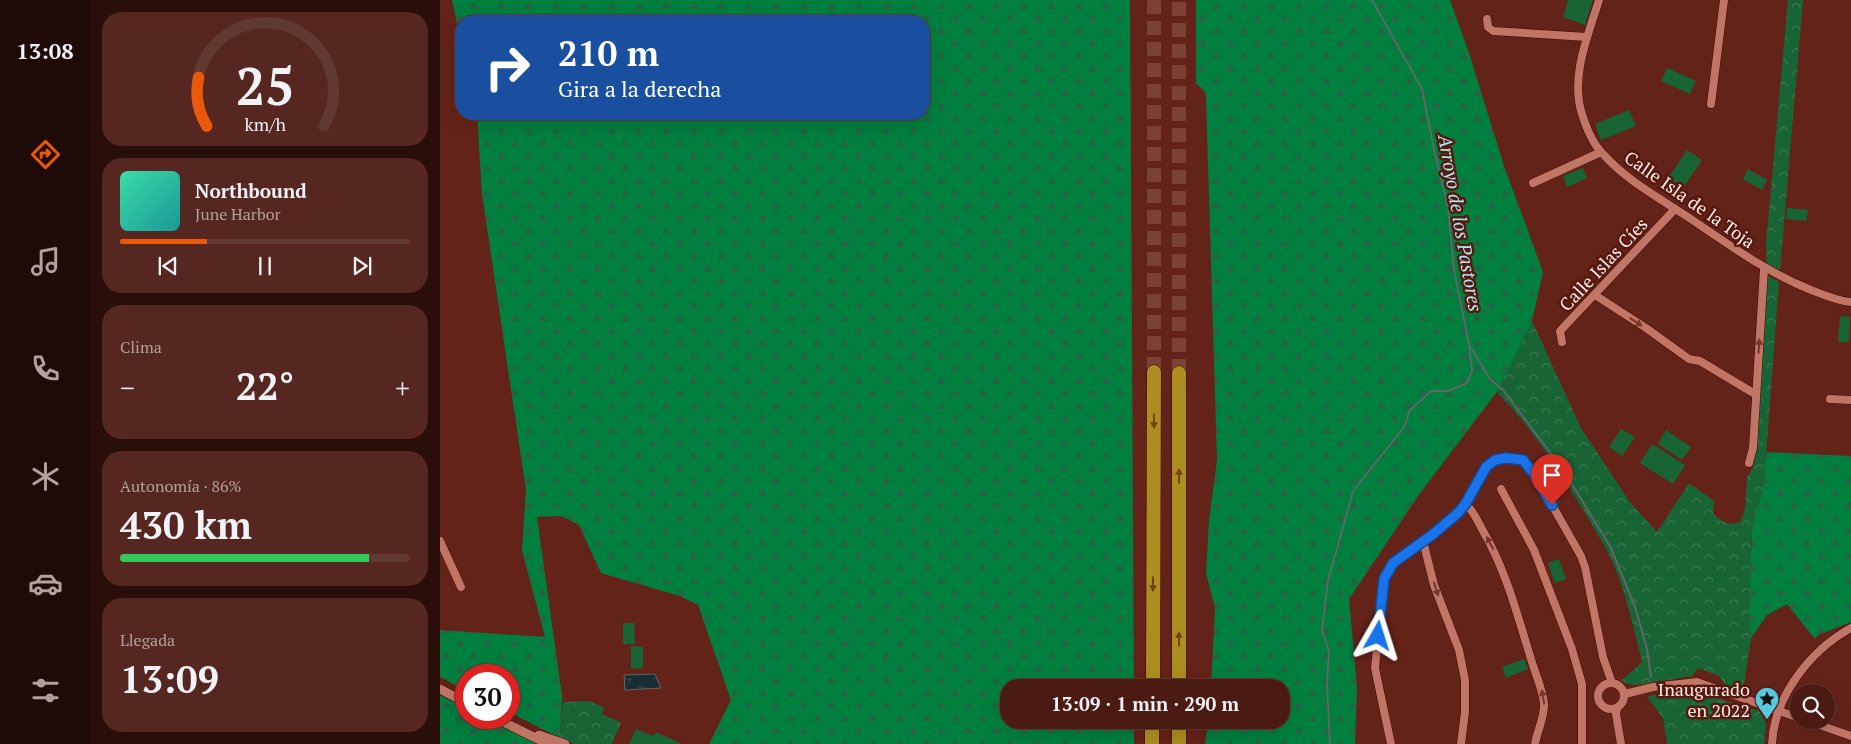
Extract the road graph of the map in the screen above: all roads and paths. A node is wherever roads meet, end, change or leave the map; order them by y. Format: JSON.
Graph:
{"nodes":[{"id":1,"x":1599,"y":0,"type":"edge"},
{"id":2,"x":1724,"y":0,"type":"edge"},
{"id":3,"x":1487,"y":19,"type":"dead end"},
{"id":4,"x":1587,"y":37,"type":"junction"},
{"id":5,"x":1711,"y":104,"type":"dead end"},
{"id":6,"x":1600,"y":152,"type":"junction"},
{"id":7,"x":1533,"y":182,"type":"dead end"},
{"id":8,"x":1675,"y":209,"type":"junction"},
{"id":9,"x":1764,"y":269,"type":"junction"},
{"id":10,"x":1595,"y":295,"type":"junction"},
{"id":11,"x":1851,"y":302,"type":"edge"},
{"id":12,"x":1562,"y":342,"type":"dead end"},
{"id":13,"x":1154,"y":372,"type":"tunnel mouth"},
{"id":14,"x":1179,"y":373,"type":"tunnel mouth"},
{"id":15,"x":1755,"y":394,"type":"junction"},
{"id":16,"x":1830,"y":399,"type":"dead end"},
{"id":17,"x":1851,"y":400,"type":"edge"},
{"id":18,"x":1749,"y":463,"type":"dead end"},
{"id":19,"x":1501,"y":489,"type":"dead end"},
{"id":20,"x":1466,"y":503,"type":"junction"},
{"id":21,"x":440,"y":540,"type":"edge"},
{"id":22,"x":1424,"y":541,"type":"junction"},
{"id":23,"x":461,"y":586,"type":"dead end"},
{"id":24,"x":1851,"y":628,"type":"edge"},
{"id":25,"x":1153,"y":679,"type":"edge"},
{"id":26,"x":1179,"y":679,"type":"edge"},
{"id":27,"x":1612,"y":683,"type":"junction"},
{"id":28,"x":440,"y":689,"type":"edge"},
{"id":29,"x":1625,"y":694,"type":"junction"},
{"id":30,"x":455,"y":697,"type":"edge"},
{"id":31,"x":1617,"y":709,"type":"junction"},
{"id":32,"x":1779,"y":711,"type":"junction"},
{"id":33,"x":1790,"y":715,"type":"edge"},
{"id":34,"x":517,"y":729,"type":"edge"},
{"id":35,"x":1152,"y":729,"type":"edge"},
{"id":36,"x":1179,"y":729,"type":"edge"},
{"id":37,"x":1831,"y":729,"type":"edge"},
{"id":38,"x":521,"y":731,"type":"junction"},
{"id":39,"x":1851,"y":736,"type":"edge"},
{"id":40,"x":548,"y":744,"type":"edge"},
{"id":41,"x":565,"y":744,"type":"edge"},
{"id":42,"x":1152,"y":744,"type":"edge"},
{"id":43,"x":1180,"y":744,"type":"edge"},
{"id":44,"x":1391,"y":744,"type":"edge"},
{"id":45,"x":1461,"y":744,"type":"edge"},
{"id":46,"x":1535,"y":744,"type":"edge"},
{"id":47,"x":1582,"y":744,"type":"edge"},
{"id":48,"x":1621,"y":744,"type":"edge"},
{"id":49,"x":1772,"y":744,"type":"edge"}],
"edges":[{"from":1,"to":4,"type":"street","name":"Calle Isla de la Toja"},
{"from":2,"to":5,"type":"street"},
{"from":3,"to":4,"type":"street"},
{"from":4,"to":6,"type":"street","name":"Calle Isla de la Toja"},
{"from":6,"to":7,"type":"street","name":"Calle Isla de la Toja"},
{"from":6,"to":8,"type":"street","name":"Calle Isla de la Toja"},
{"from":8,"to":9,"type":"street","name":"Calle Isla de la Toja"},
{"from":8,"to":10,"type":"street","name":"Calle Islas Cíes"},
{"from":9,"to":11,"type":"street","name":"Calle Isla de la Toja"},
{"from":15,"to":9,"type":"street","one_way":true},
{"from":10,"to":12,"type":"street","name":"Calle Islas Cíes"},
{"from":10,"to":15,"type":"street","one_way":true},
{"from":13,"to":25,"type":"highway","one_way":true},
{"from":26,"to":14,"type":"highway","one_way":true},
{"from":15,"to":18,"type":"street"},
{"from":16,"to":17,"type":"street"},
{"from":19,"to":47,"type":"street"},
{"from":20,"to":22,"type":"street"},
{"from":20,"to":27,"type":"street"},
{"from":46,"to":20,"type":"street","one_way":true},
{"from":21,"to":23,"type":"street"},
{"from":22,"to":44,"type":"street"},
{"from":22,"to":45,"type":"street","one_way":true},
{"from":24,"to":32,"type":"street"},
{"from":27,"to":29,"type":"street"},
{"from":27,"to":31,"type":"street"},
{"from":28,"to":30,"type":"street"},
{"from":29,"to":31,"type":"street"},
{"from":29,"to":32,"type":"street"},
{"from":31,"to":48,"type":"street"},
{"from":32,"to":33,"type":"street"},
{"from":32,"to":49,"type":"street"},
{"from":34,"to":38,"type":"street"},
{"from":35,"to":42,"type":"highway"},
{"from":36,"to":43,"type":"highway"},
{"from":37,"to":39,"type":"street"},
{"from":38,"to":40,"type":"street"},
{"from":38,"to":41,"type":"street"}]}
